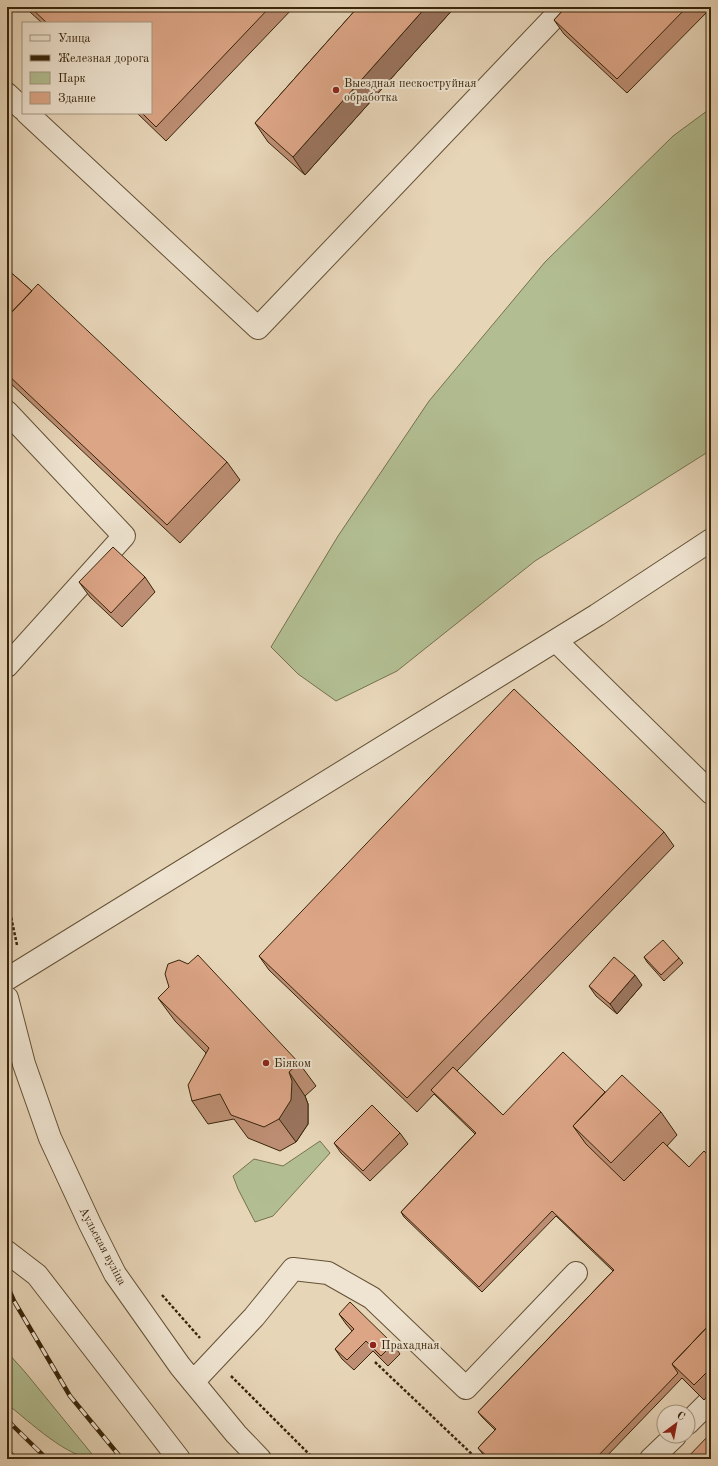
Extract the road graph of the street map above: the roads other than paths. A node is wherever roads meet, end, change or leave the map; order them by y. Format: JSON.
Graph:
{"nodes":[{"id":1,"x":564,"y":7,"type":"edge"},
{"id":2,"x":7,"y":94,"type":"edge"},
{"id":3,"x":22,"y":108,"type":"edge"},
{"id":4,"x":28,"y":114,"type":"edge"},
{"id":5,"x":7,"y":412,"type":"edge"},
{"id":6,"x":711,"y":540,"type":"edge"},
{"id":7,"x":556,"y":641,"type":"junction"},
{"id":8,"x":7,"y":666,"type":"edge"},
{"id":9,"x":711,"y":794,"type":"edge"},
{"id":10,"x":14,"y":974,"type":"edge"},
{"id":11,"x":7,"y":998,"type":"edge"},
{"id":12,"x":7,"y":1252,"type":"edge"},
{"id":13,"x":576,"y":1273,"type":"dead end"},
{"id":14,"x":193,"y":1382,"type":"junction"},
{"id":15,"x":711,"y":1400,"type":"edge"},
{"id":16,"x":696,"y":1415,"type":"edge"},
{"id":17,"x":667,"y":1444,"type":"edge"},
{"id":18,"x":179,"y":1459,"type":"edge"},
{"id":19,"x":260,"y":1459,"type":"edge"},
{"id":20,"x":651,"y":1459,"type":"edge"}],
"edges":[{"from":1,"to":4,"type":"street"},
{"from":2,"to":3,"type":"street"},
{"from":5,"to":8,"type":"street"},
{"from":6,"to":7,"type":"street"},
{"from":7,"to":9,"type":"street"},
{"from":7,"to":10,"type":"street"},
{"from":11,"to":14,"type":"street","name":"Аульская вуліца"},
{"from":12,"to":18,"type":"street"},
{"from":13,"to":14,"type":"street"},
{"from":14,"to":19,"type":"street","name":"Аульская вуліца"},
{"from":15,"to":16,"type":"street"},
{"from":17,"to":20,"type":"street"}]}
